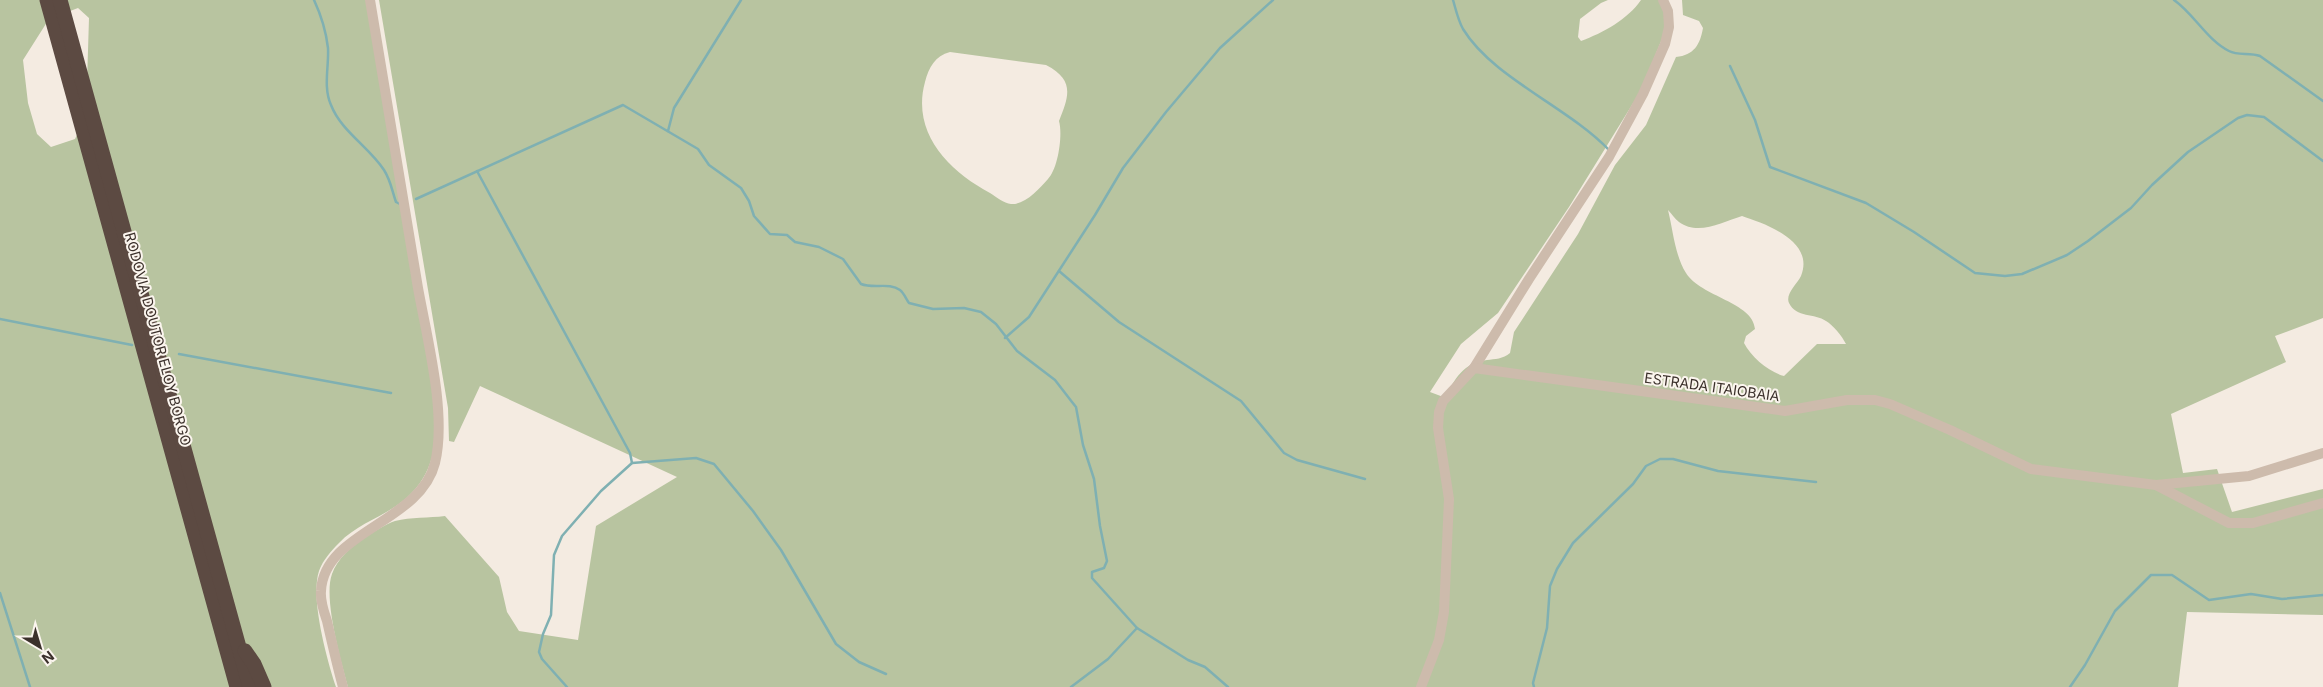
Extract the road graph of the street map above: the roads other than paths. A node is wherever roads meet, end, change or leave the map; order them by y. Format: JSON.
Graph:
{"nodes":[{"id":1,"x":47,"y":0,"type":"edge"},
{"id":2,"x":60,"y":0,"type":"edge"},
{"id":3,"x":370,"y":0,"type":"edge"},
{"id":4,"x":1663,"y":0,"type":"edge"},
{"id":5,"x":1474,"y":368,"type":"junction"},
{"id":6,"x":2323,"y":452,"type":"edge"},
{"id":7,"x":2156,"y":485,"type":"junction"},
{"id":8,"x":2323,"y":503,"type":"edge"},
{"id":9,"x":237,"y":639,"type":"junction"},
{"id":10,"x":235,"y":687,"type":"edge"},
{"id":11,"x":250,"y":687,"type":"edge"},
{"id":12,"x":264,"y":687,"type":"edge"},
{"id":13,"x":343,"y":687,"type":"edge"},
{"id":14,"x":1421,"y":687,"type":"edge"}],
"edges":[{"from":1,"to":10,"type":"highway","name":"RODOVIA DOUTOR ELOY BORGO"},
{"from":2,"to":9,"type":"highway","name":"RODOVIA DOUTOR ELOY BORGO"},
{"from":3,"to":13,"type":"street"},
{"from":4,"to":5,"type":"street"},
{"from":5,"to":7,"type":"street","name":"ESTRADA ITAIOBAIA"},
{"from":5,"to":14,"type":"street"},
{"from":6,"to":7,"type":"street","name":"ESTRADA ITAIOBAIA"},
{"from":7,"to":8,"type":"street"},
{"from":9,"to":11,"type":"highway","name":"RODOVIA DOUTOR ELOY BORGO"},
{"from":9,"to":12,"type":"highway"}]}
